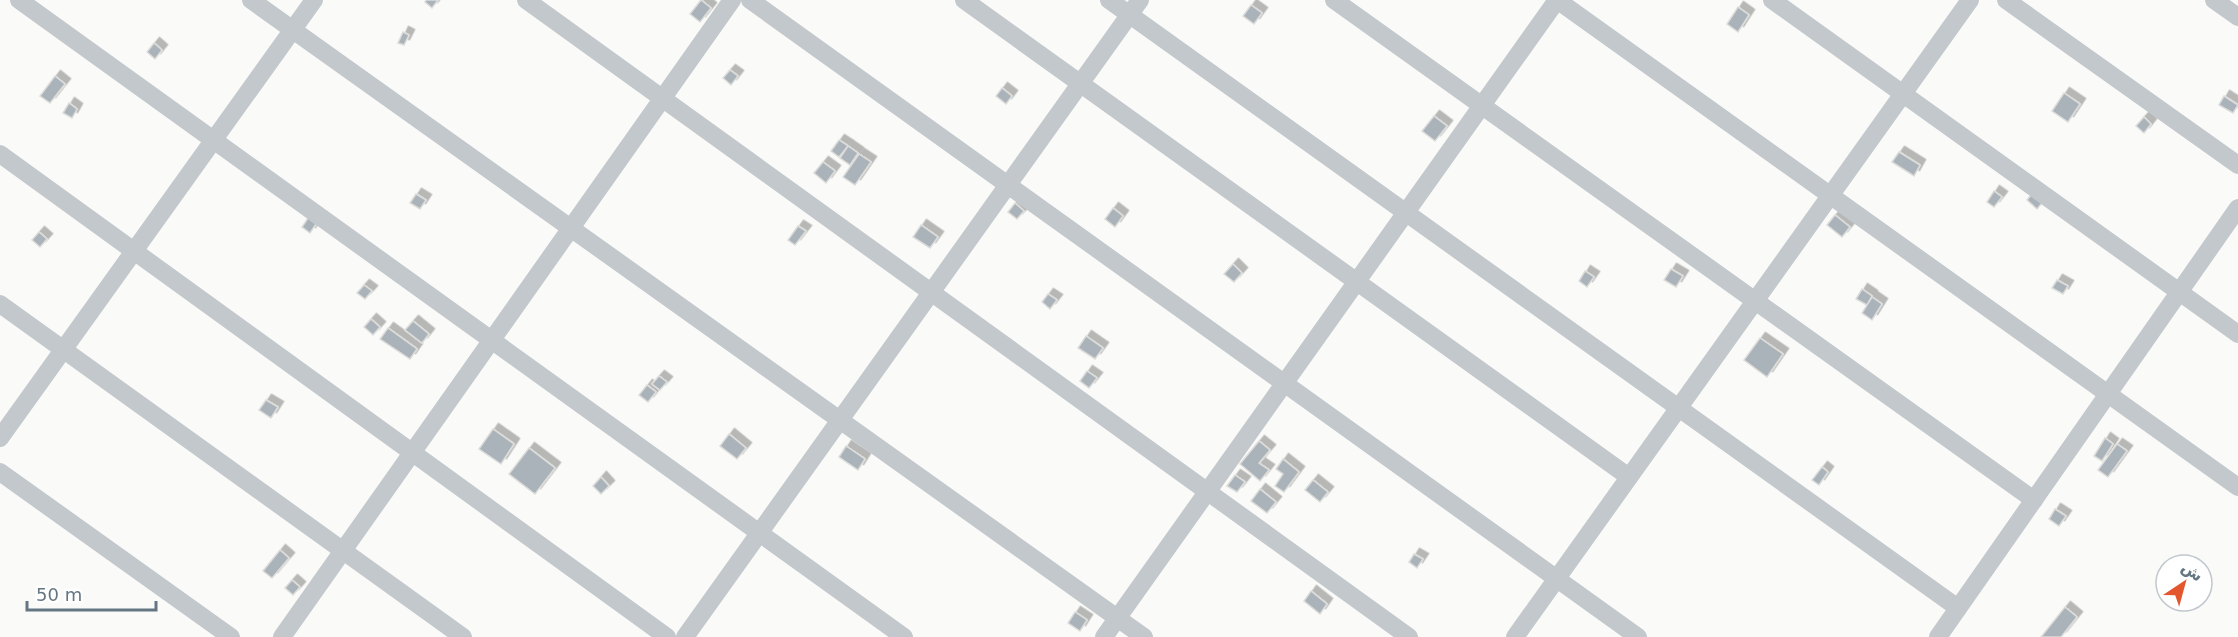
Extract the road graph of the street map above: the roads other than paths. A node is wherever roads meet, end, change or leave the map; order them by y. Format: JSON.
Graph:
{"nodes":[{"id":1,"x":19,"y":0,"type":"edge"},
{"id":2,"x":251,"y":0,"type":"edge"},
{"id":3,"x":314,"y":0,"type":"edge"},
{"id":4,"x":526,"y":0,"type":"edge"},
{"id":5,"x":732,"y":0,"type":"edge"},
{"id":6,"x":750,"y":0,"type":"edge"},
{"id":7,"x":964,"y":0,"type":"edge"},
{"id":8,"x":1109,"y":0,"type":"edge"},
{"id":9,"x":1334,"y":0,"type":"edge"},
{"id":10,"x":1557,"y":0,"type":"edge"},
{"id":11,"x":1772,"y":0,"type":"edge"},
{"id":12,"x":1970,"y":0,"type":"edge"},
{"id":13,"x":2006,"y":0,"type":"edge"},
{"id":14,"x":2214,"y":0,"type":"edge"},
{"id":15,"x":1134,"y":7,"type":"edge"},
{"id":16,"x":2238,"y":17,"type":"edge"},
{"id":17,"x":293,"y":30,"type":"junction"},
{"id":18,"x":1080,"y":83,"type":"junction"},
{"id":19,"x":1903,"y":94,"type":"junction"},
{"id":20,"x":662,"y":98,"type":"junction"},
{"id":21,"x":1482,"y":105,"type":"junction"},
{"id":22,"x":213,"y":140,"type":"junction"},
{"id":23,"x":0,"y":154,"type":"edge"},
{"id":24,"x":2238,"y":165,"type":"edge"},
{"id":25,"x":1008,"y":185,"type":"junction"},
{"id":26,"x":1830,"y":195,"type":"junction"},
{"id":27,"x":2238,"y":208,"type":"edge"},
{"id":28,"x":1406,"y":213,"type":"junction"},
{"id":29,"x":571,"y":228,"type":"junction"},
{"id":30,"x":134,"y":251,"type":"junction"},
{"id":31,"x":1357,"y":282,"type":"junction"},
{"id":32,"x":931,"y":292,"type":"junction"},
{"id":33,"x":2179,"y":292,"type":"junction"},
{"id":34,"x":1755,"y":301,"type":"junction"},
{"id":35,"x":0,"y":304,"type":"edge"},
{"id":36,"x":2238,"y":334,"type":"edge"},
{"id":37,"x":492,"y":340,"type":"junction"},
{"id":38,"x":63,"y":350,"type":"junction"},
{"id":39,"x":1284,"y":383,"type":"junction"},
{"id":40,"x":2108,"y":394,"type":"junction"},
{"id":41,"x":1679,"y":408,"type":"junction"},
{"id":42,"x":840,"y":420,"type":"junction"},
{"id":43,"x":0,"y":438,"type":"edge"},
{"id":44,"x":412,"y":452,"type":"junction"},
{"id":45,"x":0,"y":472,"type":"edge"},
{"id":46,"x":1629,"y":477,"type":"junction"},
{"id":47,"x":2238,"y":487,"type":"edge"},
{"id":48,"x":1207,"y":492,"type":"junction"},
{"id":49,"x":2034,"y":500,"type":"junction"},
{"id":50,"x":759,"y":533,"type":"junction"},
{"id":51,"x":343,"y":551,"type":"junction"},
{"id":52,"x":1557,"y":579,"type":"junction"},
{"id":53,"x":1958,"y":608,"type":"junction"},
{"id":54,"x":1118,"y":618,"type":"junction"},
{"id":55,"x":231,"y":637,"type":"edge"},
{"id":56,"x":282,"y":637,"type":"edge"},
{"id":57,"x":463,"y":637,"type":"edge"},
{"id":58,"x":668,"y":637,"type":"edge"},
{"id":59,"x":685,"y":637,"type":"edge"},
{"id":60,"x":904,"y":637,"type":"edge"},
{"id":61,"x":1104,"y":637,"type":"edge"},
{"id":62,"x":1144,"y":637,"type":"edge"},
{"id":63,"x":1409,"y":637,"type":"edge"},
{"id":64,"x":1515,"y":637,"type":"edge"},
{"id":65,"x":1638,"y":637,"type":"edge"},
{"id":66,"x":1938,"y":637,"type":"edge"}],
"edges":[{"from":1,"to":22,"type":"street"},
{"from":2,"to":17,"type":"street"},
{"from":3,"to":17,"type":"street"},
{"from":4,"to":20,"type":"street"},
{"from":5,"to":20,"type":"street"},
{"from":6,"to":25,"type":"street"},
{"from":7,"to":18,"type":"street"},
{"from":8,"to":15,"type":"street"},
{"from":9,"to":21,"type":"street"},
{"from":10,"to":21,"type":"street"},
{"from":10,"to":26,"type":"street"},
{"from":11,"to":19,"type":"street"},
{"from":12,"to":19,"type":"street"},
{"from":13,"to":24,"type":"street"},
{"from":14,"to":16,"type":"street"},
{"from":15,"to":18,"type":"street"},
{"from":15,"to":28,"type":"street"},
{"from":17,"to":22,"type":"street"},
{"from":17,"to":29,"type":"street"},
{"from":18,"to":25,"type":"street"},
{"from":18,"to":31,"type":"street"},
{"from":19,"to":26,"type":"street"},
{"from":19,"to":33,"type":"street"},
{"from":20,"to":29,"type":"street"},
{"from":20,"to":32,"type":"street"},
{"from":21,"to":28,"type":"street"},
{"from":21,"to":34,"type":"street"},
{"from":22,"to":30,"type":"street"},
{"from":22,"to":37,"type":"street"},
{"from":23,"to":30,"type":"street"},
{"from":25,"to":32,"type":"street"},
{"from":25,"to":39,"type":"street"},
{"from":26,"to":34,"type":"street"},
{"from":26,"to":40,"type":"street"},
{"from":27,"to":33,"type":"street"},
{"from":28,"to":31,"type":"street"},
{"from":28,"to":41,"type":"street"},
{"from":29,"to":37,"type":"street"},
{"from":29,"to":42,"type":"street"},
{"from":30,"to":38,"type":"street"},
{"from":30,"to":44,"type":"street"},
{"from":31,"to":39,"type":"street"},
{"from":31,"to":46,"type":"street"},
{"from":32,"to":42,"type":"street"},
{"from":32,"to":48,"type":"street"},
{"from":33,"to":36,"type":"street"},
{"from":33,"to":40,"type":"street"},
{"from":34,"to":41,"type":"street"},
{"from":34,"to":49,"type":"street"},
{"from":35,"to":38,"type":"street"},
{"from":37,"to":44,"type":"street"},
{"from":37,"to":50,"type":"street"},
{"from":38,"to":43,"type":"street"},
{"from":38,"to":51,"type":"street"},
{"from":39,"to":48,"type":"street"},
{"from":39,"to":52,"type":"street"},
{"from":40,"to":47,"type":"street"},
{"from":40,"to":49,"type":"street"},
{"from":41,"to":46,"type":"street"},
{"from":41,"to":53,"type":"street"},
{"from":42,"to":50,"type":"street"},
{"from":42,"to":54,"type":"street"},
{"from":44,"to":51,"type":"street"},
{"from":44,"to":58,"type":"street"},
{"from":45,"to":55,"type":"street"},
{"from":46,"to":52,"type":"street"},
{"from":48,"to":54,"type":"street"},
{"from":48,"to":63,"type":"street"},
{"from":49,"to":53,"type":"street"},
{"from":50,"to":59,"type":"street"},
{"from":50,"to":60,"type":"street"},
{"from":51,"to":56,"type":"street"},
{"from":51,"to":57,"type":"street"},
{"from":52,"to":64,"type":"street"},
{"from":52,"to":65,"type":"street"},
{"from":53,"to":66,"type":"street"},
{"from":54,"to":61,"type":"street"},
{"from":54,"to":62,"type":"street"}]}
